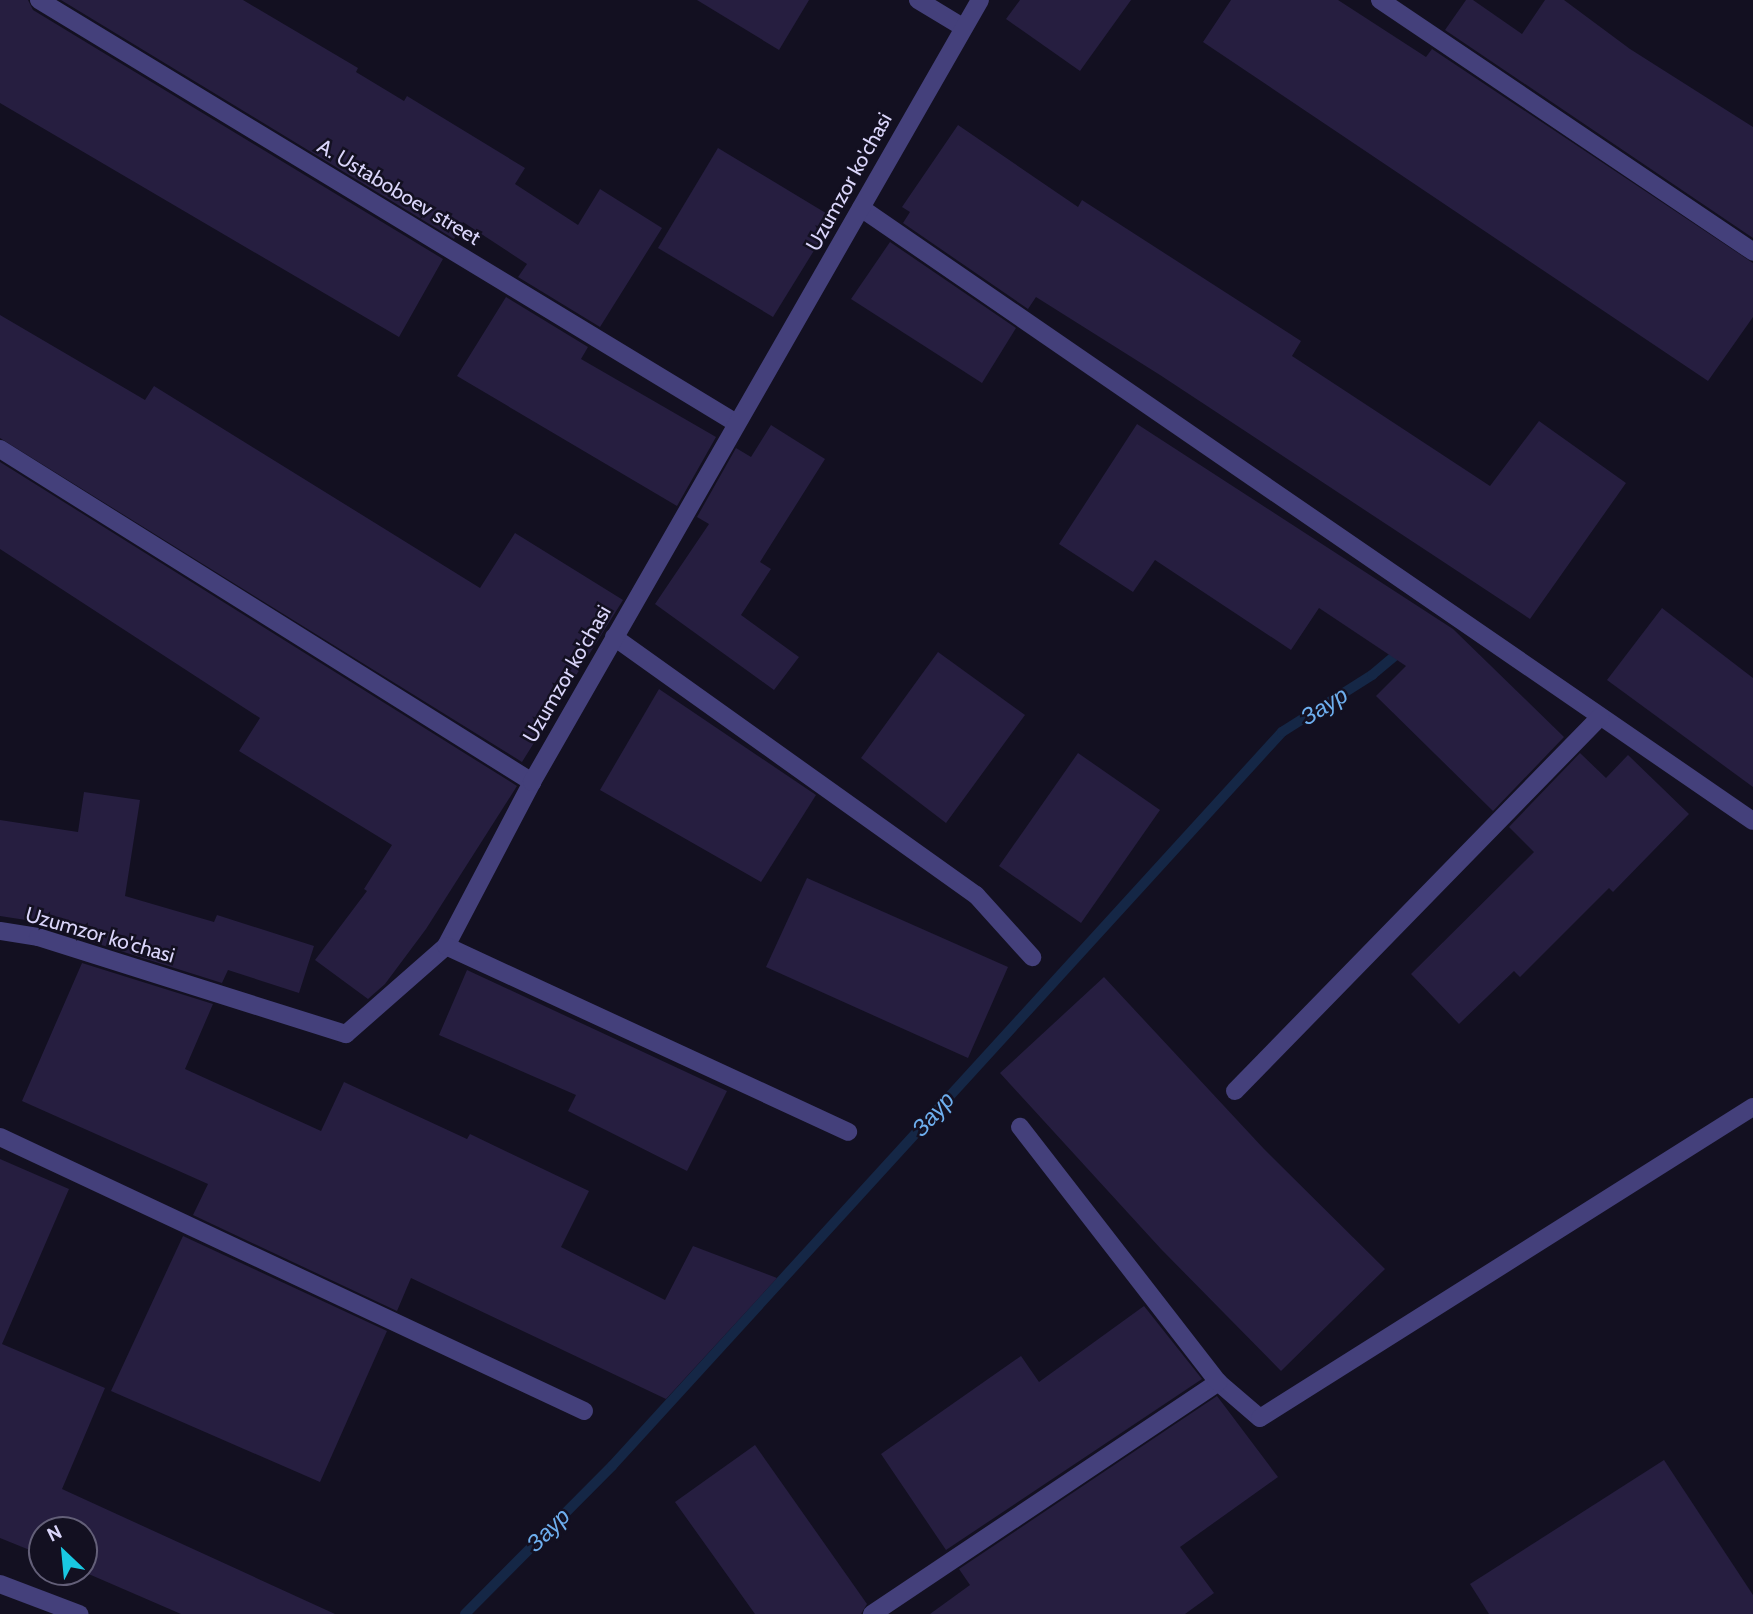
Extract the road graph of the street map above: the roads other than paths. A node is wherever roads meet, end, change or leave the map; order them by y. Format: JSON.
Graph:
{"nodes":[{"id":1,"x":39,"y":0,"type":"edge"},
{"id":2,"x":918,"y":0,"type":"edge"},
{"id":3,"x":980,"y":0,"type":"edge"},
{"id":4,"x":1380,"y":0,"type":"edge"},
{"id":5,"x":961,"y":26,"type":"junction"},
{"id":6,"x":861,"y":208,"type":"junction"},
{"id":7,"x":1753,"y":252,"type":"edge"},
{"id":8,"x":736,"y":423,"type":"junction"},
{"id":9,"x":0,"y":449,"type":"edge"},
{"id":10,"x":614,"y":637,"type":"junction"},
{"id":11,"x":1600,"y":717,"type":"junction"},
{"id":12,"x":532,"y":782,"type":"junction"},
{"id":13,"x":1753,"y":821,"type":"edge"},
{"id":14,"x":0,"y":931,"type":"edge"},
{"id":15,"x":446,"y":946,"type":"junction"},
{"id":16,"x":1032,"y":957,"type":"dead end"},
{"id":17,"x":1235,"y":1091,"type":"dead end"},
{"id":18,"x":1753,"y":1107,"type":"edge"},
{"id":19,"x":1020,"y":1127,"type":"dead end"},
{"id":20,"x":848,"y":1132,"type":"dead end"},
{"id":21,"x":0,"y":1137,"type":"edge"},
{"id":22,"x":1218,"y":1382,"type":"junction"},
{"id":23,"x":584,"y":1411,"type":"dead end"},
{"id":24,"x":0,"y":1584,"type":"edge"},
{"id":25,"x":79,"y":1614,"type":"edge"},
{"id":26,"x":872,"y":1614,"type":"edge"}],
"edges":[{"from":1,"to":8,"type":"street","name":"A. Ustaboboev street"},
{"from":2,"to":5,"type":"street"},
{"from":3,"to":5,"type":"street","name":"Uzumzor ko'chasi"},
{"from":4,"to":7,"type":"street"},
{"from":5,"to":6,"type":"street","name":"Uzumzor ko'chasi"},
{"from":6,"to":8,"type":"street","name":"Uzumzor ko'chasi"},
{"from":6,"to":11,"type":"street"},
{"from":8,"to":10,"type":"street","name":"Uzumzor ko'chasi"},
{"from":9,"to":12,"type":"street"},
{"from":10,"to":12,"type":"street","name":"Uzumzor ko'chasi"},
{"from":10,"to":16,"type":"street"},
{"from":11,"to":13,"type":"street"},
{"from":11,"to":17,"type":"street"},
{"from":12,"to":15,"type":"street","name":"Uzumzor ko'chasi"},
{"from":14,"to":15,"type":"street","name":"Uzumzor ko'chasi"},
{"from":15,"to":20,"type":"street"},
{"from":18,"to":22,"type":"street"},
{"from":19,"to":22,"type":"street"},
{"from":21,"to":23,"type":"street"},
{"from":22,"to":26,"type":"street"},
{"from":24,"to":25,"type":"street"}]}
